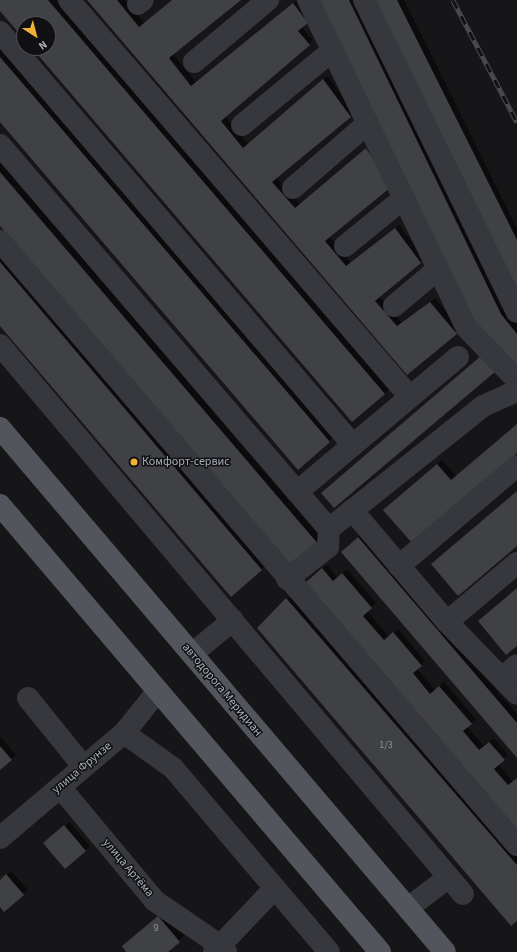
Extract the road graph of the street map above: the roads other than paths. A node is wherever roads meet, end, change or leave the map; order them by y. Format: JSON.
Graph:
{"nodes":[{"id":1,"x":69,"y":0,"type":"edge"},
{"id":2,"x":268,"y":0,"type":"edge"},
{"id":3,"x":308,"y":0,"type":"edge"},
{"id":4,"x":364,"y":0,"type":"edge"},
{"id":5,"x":0,"y":32,"type":"edge"},
{"id":6,"x":333,"y":50,"type":"junction"},
{"id":7,"x":194,"y":62,"type":"dead end"},
{"id":8,"x":368,"y":123,"type":"junction"},
{"id":9,"x":242,"y":125,"type":"dead end"},
{"id":10,"x":0,"y":145,"type":"edge"},
{"id":11,"x":293,"y":188,"type":"dead end"},
{"id":12,"x":404,"y":198,"type":"junction"},
{"id":13,"x":0,"y":240,"type":"edge"},
{"id":14,"x":345,"y":246,"type":"dead end"},
{"id":15,"x":438,"y":269,"type":"junction"},
{"id":16,"x":394,"y":306,"type":"dead end"},
{"id":17,"x":517,"y":312,"type":"edge"},
{"id":18,"x":1,"y":348,"type":"edge"},
{"id":19,"x":458,"y":357,"type":"dead end"},
{"id":20,"x":517,"y":380,"type":"edge"},
{"id":21,"x":517,"y":391,"type":"edge"},
{"id":22,"x":410,"y":397,"type":"junction"},
{"id":23,"x":0,"y":428,"type":"edge"},
{"id":24,"x":354,"y":445,"type":"junction"},
{"id":25,"x":517,"y":466,"type":"edge"},
{"id":26,"x":297,"y":492,"type":"junction"},
{"id":27,"x":0,"y":505,"type":"edge"},
{"id":28,"x":352,"y":510,"type":"junction"},
{"id":29,"x":329,"y":529,"type":"junction"},
{"id":30,"x":517,"y":563,"type":"edge"},
{"id":31,"x":399,"y":566,"type":"junction"},
{"id":32,"x":287,"y":579,"type":"junction"},
{"id":33,"x":233,"y":620,"type":"junction"},
{"id":34,"x":447,"y":622,"type":"junction"},
{"id":35,"x":192,"y":654,"type":"junction"},
{"id":36,"x":509,"y":672,"type":"edge"},
{"id":37,"x":157,"y":692,"type":"junction"},
{"id":38,"x":517,"y":694,"type":"edge"},
{"id":39,"x":28,"y":698,"type":"dead end"},
{"id":40,"x":124,"y":733,"type":"junction"},
{"id":41,"x":83,"y":766,"type":"junction"},
{"id":42,"x":60,"y":787,"type":"junction"},
{"id":43,"x":0,"y":838,"type":"edge"},
{"id":44,"x":517,"y":845,"type":"edge"},
{"id":45,"x":449,"y":877,"type":"junction"},
{"id":46,"x":276,"y":888,"type":"junction"},
{"id":47,"x":463,"y":894,"type":"dead end"},
{"id":48,"x":408,"y":908,"type":"junction"},
{"id":49,"x":220,"y":950,"type":"edge"},
{"id":50,"x":329,"y":952,"type":"edge"},
{"id":51,"x":380,"y":952,"type":"edge"},
{"id":52,"x":445,"y":952,"type":"edge"}],
"edges":[{"from":1,"to":22,"type":"street"},
{"from":2,"to":7,"type":"street"},
{"from":3,"to":6,"type":"street"},
{"from":4,"to":17,"type":"street"},
{"from":5,"to":24,"type":"street"},
{"from":6,"to":8,"type":"street"},
{"from":6,"to":9,"type":"street"},
{"from":8,"to":11,"type":"street"},
{"from":8,"to":12,"type":"street"},
{"from":10,"to":26,"type":"street"},
{"from":12,"to":14,"type":"street"},
{"from":12,"to":15,"type":"street"},
{"from":13,"to":32,"type":"street"},
{"from":15,"to":16,"type":"street"},
{"from":15,"to":20,"type":"street"},
{"from":18,"to":33,"type":"street"},
{"from":19,"to":22,"type":"street"},
{"from":21,"to":28,"type":"street"},
{"from":22,"to":24,"type":"street"},
{"from":23,"to":35,"type":"main road","name":"автодорога Меридиан"},
{"from":24,"to":26,"type":"street"},
{"from":25,"to":31,"type":"street"},
{"from":26,"to":29,"type":"street"},
{"from":27,"to":37,"type":"main road"},
{"from":28,"to":29,"type":"street"},
{"from":28,"to":31,"type":"street"},
{"from":29,"to":32,"type":"street"},
{"from":30,"to":34,"type":"street"},
{"from":31,"to":34,"type":"street"},
{"from":32,"to":44,"type":"street"},
{"from":33,"to":35,"type":"street"},
{"from":33,"to":45,"type":"street"},
{"from":34,"to":36,"type":"street"},
{"from":35,"to":48,"type":"main road","name":"автодорога Меридиан"},
{"from":36,"to":38,"type":"street"},
{"from":37,"to":40,"type":"street","name":"улица Фрунзе"},
{"from":37,"to":51,"type":"main road"},
{"from":39,"to":41,"type":"street"},
{"from":40,"to":41,"type":"street","name":"улица Фрунзе"},
{"from":40,"to":46,"type":"street"},
{"from":41,"to":42,"type":"street","name":"улица Фрунзе"},
{"from":42,"to":43,"type":"street","name":"улица Фрунзе"},
{"from":42,"to":49,"type":"street","name":"улица Артёма"},
{"from":45,"to":47,"type":"street"},
{"from":45,"to":48,"type":"street"},
{"from":46,"to":49,"type":"street"},
{"from":46,"to":50,"type":"street"},
{"from":48,"to":52,"type":"main road","name":"автодорога Меридиан"}]}
